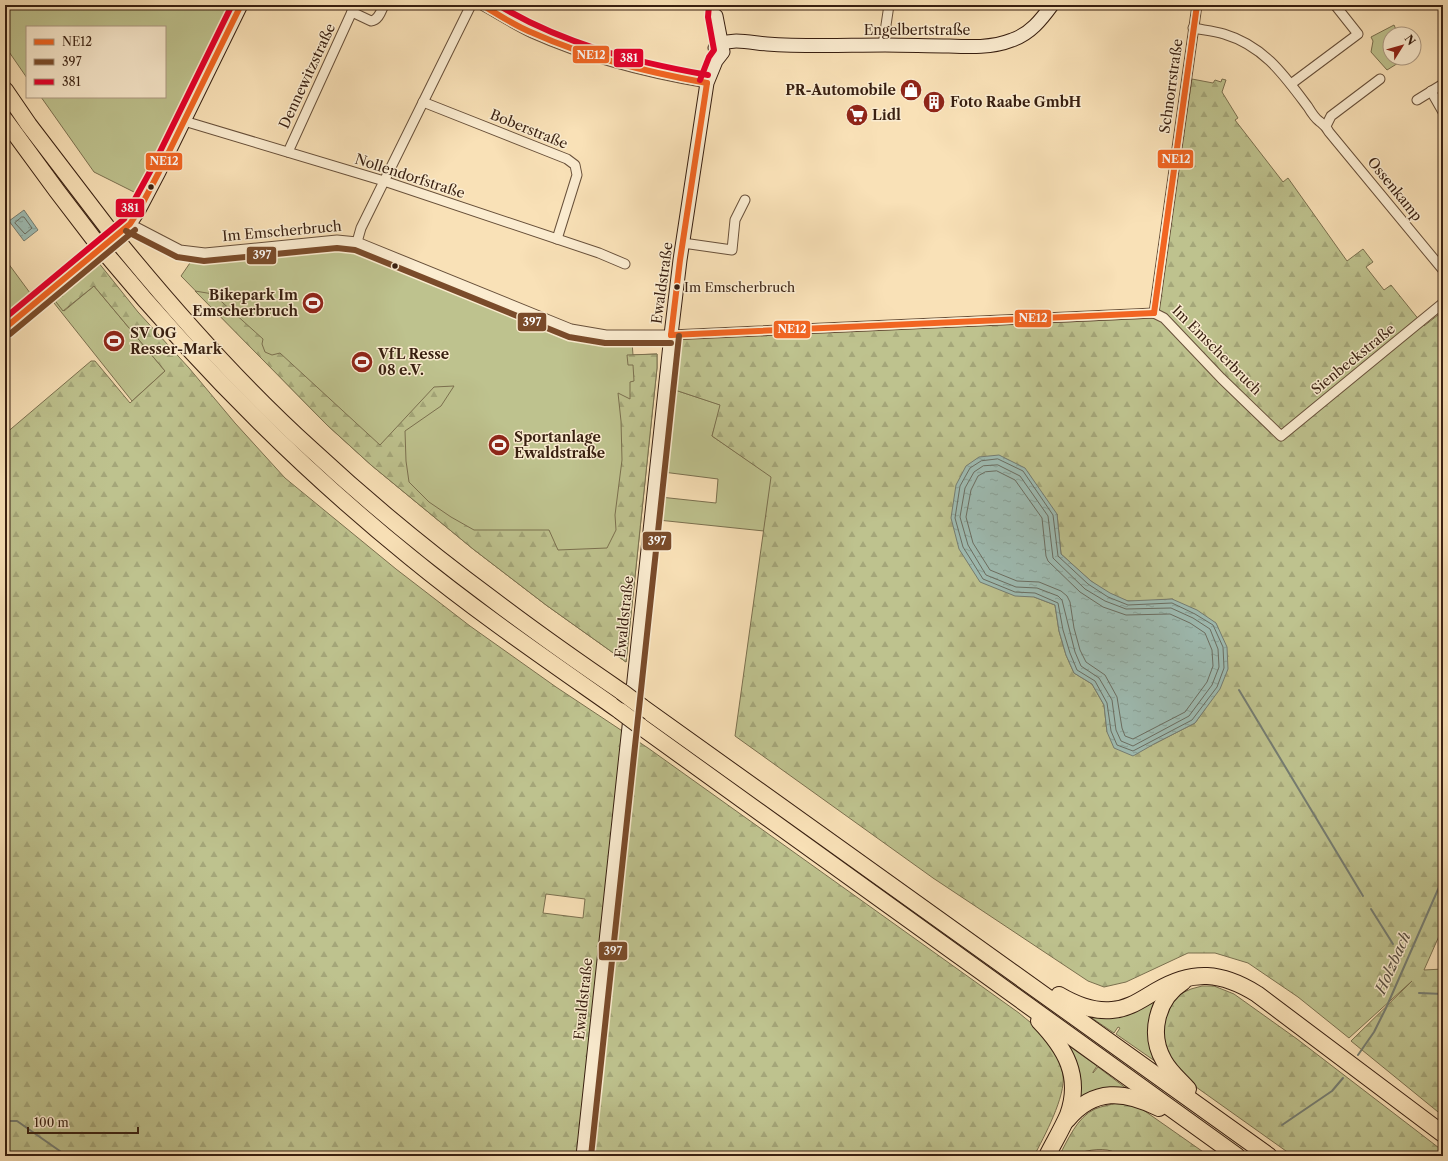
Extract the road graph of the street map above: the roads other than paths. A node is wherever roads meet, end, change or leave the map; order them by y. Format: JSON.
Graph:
{"nodes":[{"id":1,"x":241,"y":5,"type":"edge"},
{"id":2,"x":384,"y":5,"type":"edge"},
{"id":3,"x":471,"y":5,"type":"edge"},
{"id":4,"x":482,"y":5,"type":"edge"},
{"id":5,"x":889,"y":5,"type":"edge"},
{"id":6,"x":1052,"y":5,"type":"edge"},
{"id":7,"x":1197,"y":5,"type":"edge"},
{"id":8,"x":1335,"y":5,"type":"edge"},
{"id":9,"x":354,"y":8,"type":"edge"},
{"id":10,"x":716,"y":10,"type":"edge"},
{"id":11,"x":1194,"y":28,"type":"junction"},
{"id":12,"x":883,"y":45,"type":"junction"},
{"id":13,"x":720,"y":47,"type":"junction"},
{"id":14,"x":1380,"y":79,"type":"dead end"},
{"id":15,"x":707,"y":83,"type":"junction"},
{"id":16,"x":1291,"y":84,"type":"junction"},
{"id":17,"x":1443,"y":84,"type":"edge"},
{"id":18,"x":5,"y":90,"type":"edge"},
{"id":19,"x":1431,"y":91,"type":"junction"},
{"id":20,"x":1417,"y":100,"type":"dead end"},
{"id":21,"x":423,"y":102,"type":"junction"},
{"id":22,"x":1443,"y":112,"type":"edge"},
{"id":23,"x":5,"y":120,"type":"edge"},
{"id":24,"x":184,"y":121,"type":"junction"},
{"id":25,"x":1326,"y":126,"type":"junction"},
{"id":26,"x":288,"y":152,"type":"junction"},
{"id":27,"x":384,"y":181,"type":"junction"},
{"id":28,"x":745,"y":200,"type":"dead end"},
{"id":29,"x":130,"y":224,"type":"junction"},
{"id":30,"x":557,"y":239,"type":"junction"},
{"id":31,"x":357,"y":242,"type":"junction"},
{"id":32,"x":683,"y":243,"type":"junction"},
{"id":33,"x":625,"y":264,"type":"dead end"},
{"id":34,"x":1443,"y":270,"type":"edge"},
{"id":35,"x":1443,"y":303,"type":"edge"},
{"id":36,"x":1154,"y":313,"type":"junction"},
{"id":37,"x":5,"y":328,"type":"edge"},
{"id":38,"x":671,"y":335,"type":"junction"},
{"id":39,"x":1281,"y":436,"type":"joint"},
{"id":40,"x":997,"y":960,"type":"junction"},
{"id":41,"x":1193,"y":978,"type":"junction"},
{"id":42,"x":1006,"y":989,"type":"junction"},
{"id":43,"x":1219,"y":1120,"type":"junction"},
{"id":44,"x":1192,"y":1123,"type":"junction"},
{"id":45,"x":1062,"y":1126,"type":"junction"},
{"id":46,"x":1443,"y":1134,"type":"edge"},
{"id":47,"x":583,"y":1156,"type":"edge"},
{"id":48,"x":1047,"y":1156,"type":"edge"},
{"id":49,"x":1237,"y":1156,"type":"edge"},
{"id":50,"x":1269,"y":1156,"type":"edge"}],
"edges":[{"from":1,"to":24,"type":"main road"},
{"from":2,"to":9,"type":"street","name":"Dennewitzstraße"},
{"from":3,"to":21,"type":"street"},
{"from":4,"to":15,"type":"street"},
{"from":5,"to":12,"type":"street"},
{"from":6,"to":12,"type":"main road","name":"Engelbertstraße"},
{"from":7,"to":11,"type":"street","name":"Schnorrstraße"},
{"from":8,"to":16,"type":"street"},
{"from":9,"to":26,"type":"street","name":"Dennewitzstraße"},
{"from":10,"to":13,"type":"main road"},
{"from":11,"to":16,"type":"street","name":"Ossenkamp"},
{"from":11,"to":36,"type":"street","name":"Schnorrstraße"},
{"from":12,"to":13,"type":"main road","name":"Engelbertstraße"},
{"from":13,"to":15,"type":"main road","name":"Ewaldstraße"},
{"from":14,"to":25,"type":"street"},
{"from":15,"to":32,"type":"main road","name":"Ewaldstraße"},
{"from":16,"to":25,"type":"street","name":"Ossenkamp"},
{"from":17,"to":19,"type":"street"},
{"from":18,"to":40,"type":"highway","bridge":true},
{"from":19,"to":20,"type":"street"},
{"from":19,"to":22,"type":"street"},
{"from":21,"to":27,"type":"street"},
{"from":21,"to":30,"type":"street","name":"Boberstraße"},
{"from":23,"to":42,"type":"highway","bridge":true},
{"from":24,"to":26,"type":"street","name":"Nollendorfstraße"},
{"from":24,"to":29,"type":"main road"},
{"from":25,"to":34,"type":"street","name":"Ossenkamp"},
{"from":26,"to":27,"type":"street","name":"Nollendorfstraße"},
{"from":27,"to":30,"type":"street","name":"Nollendorfstraße"},
{"from":27,"to":31,"type":"street"},
{"from":28,"to":32,"type":"street"},
{"from":29,"to":31,"type":"street","name":"Im Emscherbruch"},
{"from":29,"to":37,"type":"main road"},
{"from":30,"to":33,"type":"street","name":"Nollendorfstraße"},
{"from":31,"to":38,"type":"street","name":"Im Emscherbruch"},
{"from":32,"to":38,"type":"main road","name":"Ewaldstraße"},
{"from":35,"to":39,"type":"street","name":"Sienbeckstraße"},
{"from":36,"to":38,"type":"street","name":"Im Emscherbruch"},
{"from":36,"to":39,"type":"street","name":"Im Emscherbruch"},
{"from":38,"to":47,"type":"main road","name":"Ewaldstraße"},
{"from":40,"to":41,"type":"highway"},
{"from":40,"to":43,"type":"highway"},
{"from":41,"to":43,"type":"highway"},
{"from":41,"to":46,"type":"highway"},
{"from":42,"to":44,"type":"highway"},
{"from":42,"to":45,"type":"highway"},
{"from":43,"to":50,"type":"highway"},
{"from":44,"to":45,"type":"highway"},
{"from":44,"to":49,"type":"highway"},
{"from":45,"to":48,"type":"highway"}]}
